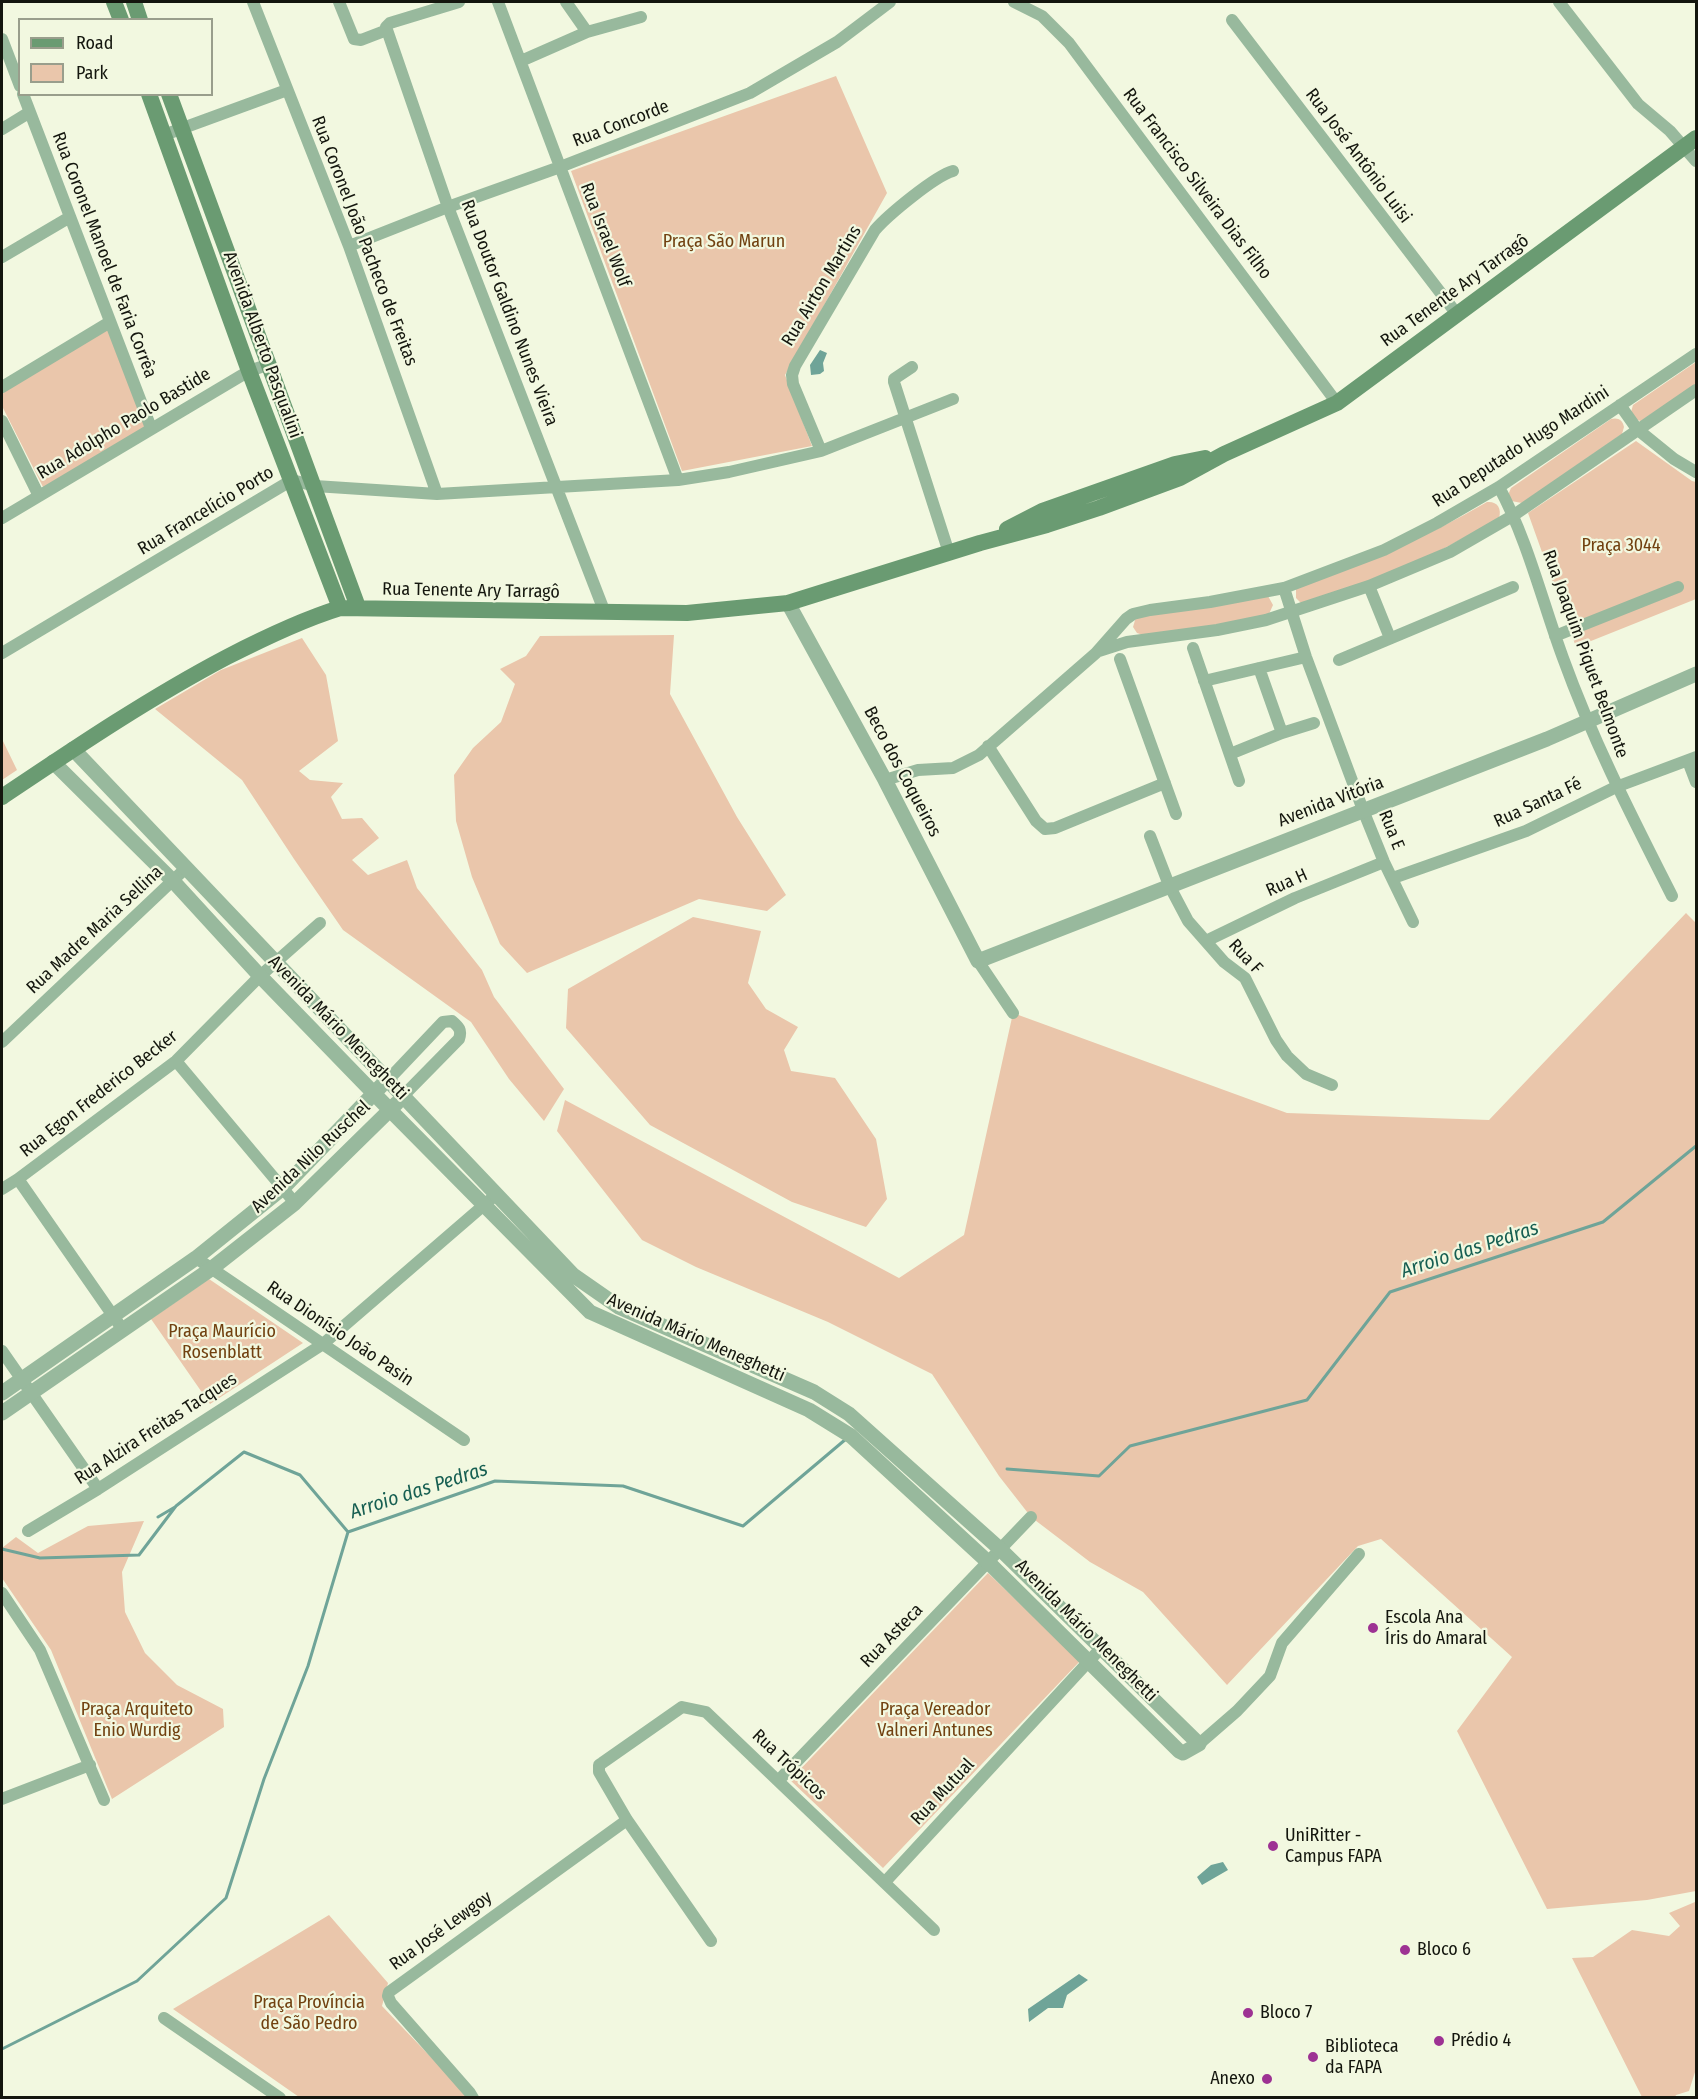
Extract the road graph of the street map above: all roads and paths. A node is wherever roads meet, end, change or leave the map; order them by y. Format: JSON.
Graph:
{"nodes":[{"id":1,"x":114,"y":2,"type":"edge"},
{"id":2,"x":134,"y":2,"type":"edge"},
{"id":3,"x":253,"y":2,"type":"edge"},
{"id":4,"x":339,"y":2,"type":"edge"},
{"id":5,"x":459,"y":2,"type":"edge"},
{"id":6,"x":498,"y":2,"type":"edge"},
{"id":7,"x":566,"y":2,"type":"edge"},
{"id":8,"x":890,"y":2,"type":"edge"},
{"id":9,"x":1014,"y":2,"type":"edge"},
{"id":10,"x":1559,"y":2,"type":"edge"},
{"id":11,"x":426,"y":6,"type":"edge"},
{"id":12,"x":641,"y":17,"type":"dead end"},
{"id":13,"x":120,"y":18,"type":"edge"},
{"id":14,"x":139,"y":18,"type":"edge"},
{"id":15,"x":1232,"y":20,"type":"dead end"},
{"id":16,"x":386,"y":28,"type":"junction"},
{"id":17,"x":587,"y":32,"type":"junction"},
{"id":18,"x":2,"y":39,"type":"edge"},
{"id":19,"x":521,"y":61,"type":"junction"},
{"id":20,"x":18,"y":81,"type":"edge"},
{"id":21,"x":287,"y":90,"type":"junction"},
{"id":22,"x":24,"y":96,"type":"edge"},
{"id":23,"x":150,"y":96,"type":"edge"},
{"id":24,"x":170,"y":96,"type":"edge"},
{"id":25,"x":30,"y":112,"type":"junction"},
{"id":26,"x":2,"y":129,"type":"edge"},
{"id":27,"x":182,"y":129,"type":"junction"},
{"id":28,"x":164,"y":135,"type":"junction"},
{"id":29,"x":1691,"y":142,"type":"edge"},
{"id":30,"x":1696,"y":161,"type":"edge"},
{"id":31,"x":560,"y":167,"type":"junction"},
{"id":32,"x":953,"y":171,"type":"dead end"},
{"id":33,"x":448,"y":207,"type":"junction"},
{"id":34,"x":70,"y":217,"type":"junction"},
{"id":35,"x":349,"y":246,"type":"junction"},
{"id":36,"x":2,"y":257,"type":"edge"},
{"id":37,"x":1456,"y":313,"type":"junction"},
{"id":38,"x":111,"y":322,"type":"junction"},
{"id":39,"x":1696,"y":354,"type":"edge"},
{"id":40,"x":267,"y":365,"type":"junction"},
{"id":41,"x":912,"y":367,"type":"dead end"},
{"id":42,"x":249,"y":371,"type":"junction"},
{"id":43,"x":2,"y":387,"type":"edge"},
{"id":44,"x":1696,"y":390,"type":"edge"},
{"id":45,"x":952,"y":399,"type":"dead end"},
{"id":46,"x":1337,"y":403,"type":"junction"},
{"id":47,"x":1620,"y":405,"type":"junction"},
{"id":48,"x":906,"y":417,"type":"junction"},
{"id":49,"x":2,"y":421,"type":"edge"},
{"id":50,"x":151,"y":428,"type":"junction"},
{"id":51,"x":1637,"y":429,"type":"junction"},
{"id":52,"x":820,"y":451,"type":"junction"},
{"id":53,"x":1696,"y":472,"type":"edge"},
{"id":54,"x":292,"y":480,"type":"junction"},
{"id":55,"x":678,"y":480,"type":"junction"},
{"id":56,"x":315,"y":486,"type":"junction"},
{"id":57,"x":1499,"y":487,"type":"junction"},
{"id":58,"x":558,"y":488,"type":"junction"},
{"id":59,"x":437,"y":494,"type":"junction"},
{"id":60,"x":39,"y":496,"type":"junction"},
{"id":61,"x":1514,"y":515,"type":"junction"},
{"id":62,"x":2,"y":518,"type":"edge"},
{"id":63,"x":949,"y":553,"type":"junction"},
{"id":64,"x":1369,"y":585,"type":"junction"},
{"id":65,"x":1513,"y":587,"type":"dead end"},
{"id":66,"x":1678,"y":587,"type":"dead end"},
{"id":67,"x":1284,"y":588,"type":"junction"},
{"id":68,"x":788,"y":603,"type":"junction"},
{"id":69,"x":340,"y":608,"type":"junction"},
{"id":70,"x":358,"y":608,"type":"junction"},
{"id":71,"x":1291,"y":612,"type":"junction"},
{"id":72,"x":605,"y":613,"type":"junction"},
{"id":73,"x":1129,"y":616,"type":"junction"},
{"id":74,"x":1555,"y":636,"type":"junction"},
{"id":75,"x":1390,"y":638,"type":"junction"},
{"id":76,"x":1138,"y":640,"type":"junction"},
{"id":77,"x":1192,"y":648,"type":"dead end"},
{"id":78,"x":2,"y":653,"type":"edge"},
{"id":79,"x":1095,"y":653,"type":"junction"},
{"id":80,"x":1306,"y":657,"type":"junction"},
{"id":81,"x":1120,"y":659,"type":"dead end"},
{"id":82,"x":1339,"y":660,"type":"dead end"},
{"id":83,"x":1259,"y":668,"type":"junction"},
{"id":84,"x":1696,"y":675,"type":"edge"},
{"id":85,"x":1204,"y":681,"type":"junction"},
{"id":86,"x":1587,"y":721,"type":"junction"},
{"id":87,"x":1314,"y":723,"type":"dead end"},
{"id":88,"x":1282,"y":733,"type":"junction"},
{"id":89,"x":988,"y":746,"type":"junction"},
{"id":90,"x":73,"y":749,"type":"junction"},
{"id":91,"x":1230,"y":754,"type":"junction"},
{"id":92,"x":1692,"y":759,"type":"edge"},
{"id":93,"x":53,"y":762,"type":"junction"},
{"id":94,"x":885,"y":780,"type":"junction"},
{"id":95,"x":1239,"y":781,"type":"dead end"},
{"id":96,"x":1696,"y":782,"type":"edge"},
{"id":97,"x":1165,"y":783,"type":"junction"},
{"id":98,"x":1616,"y":787,"type":"junction"},
{"id":99,"x":2,"y":797,"type":"edge"},
{"id":100,"x":1364,"y":810,"type":"junction"},
{"id":101,"x":1176,"y":814,"type":"dead end"},
{"id":102,"x":1150,"y":836,"type":"dead end"},
{"id":103,"x":1384,"y":862,"type":"junction"},
{"id":104,"x":186,"y":868,"type":"junction"},
{"id":105,"x":1393,"y":878,"type":"junction"},
{"id":106,"x":173,"y":881,"type":"junction"},
{"id":107,"x":1169,"y":885,"type":"junction"},
{"id":108,"x":1672,"y":896,"type":"dead end"},
{"id":109,"x":1413,"y":922,"type":"dead end"},
{"id":110,"x":320,"y":923,"type":"dead end"},
{"id":111,"x":1206,"y":941,"type":"junction"},
{"id":112,"x":978,"y":961,"type":"junction"},
{"id":113,"x":275,"y":962,"type":"junction"},
{"id":114,"x":260,"y":976,"type":"junction"},
{"id":115,"x":1013,"y":1013,"type":"dead end"},
{"id":116,"x":2,"y":1042,"type":"edge"},
{"id":117,"x":176,"y":1061,"type":"junction"},
{"id":118,"x":388,"y":1080,"type":"junction"},
{"id":119,"x":1332,"y":1085,"type":"dead end"},
{"id":120,"x":374,"y":1094,"type":"junction"},
{"id":121,"x":403,"y":1096,"type":"junction"},
{"id":122,"x":390,"y":1110,"type":"junction"},
{"id":123,"x":18,"y":1179,"type":"junction"},
{"id":124,"x":283,"y":1188,"type":"junction"},
{"id":125,"x":2,"y":1189,"type":"edge"},
{"id":126,"x":496,"y":1194,"type":"junction"},
{"id":127,"x":296,"y":1203,"type":"junction"},
{"id":128,"x":484,"y":1206,"type":"junction"},
{"id":129,"x":196,"y":1258,"type":"junction"},
{"id":130,"x":212,"y":1269,"type":"junction"},
{"id":131,"x":603,"y":1296,"type":"junction"},
{"id":132,"x":591,"y":1312,"type":"junction"},
{"id":133,"x":112,"y":1317,"type":"junction"},
{"id":134,"x":123,"y":1330,"type":"junction"},
{"id":135,"x":323,"y":1344,"type":"junction"},
{"id":136,"x":2,"y":1351,"type":"edge"},
{"id":137,"x":725,"y":1353,"type":"junction"},
{"id":138,"x":717,"y":1368,"type":"junction"},
{"id":139,"x":21,"y":1379,"type":"junction"},
{"id":140,"x":2,"y":1393,"type":"edge"},
{"id":141,"x":31,"y":1393,"type":"junction"},
{"id":142,"x":2,"y":1413,"type":"edge"},
{"id":143,"x":849,"y":1414,"type":"junction"},
{"id":144,"x":839,"y":1428,"type":"junction"},
{"id":145,"x":464,"y":1440,"type":"dead end"},
{"id":146,"x":98,"y":1489,"type":"junction"},
{"id":147,"x":1031,"y":1517,"type":"dead end"},
{"id":148,"x":28,"y":1531,"type":"dead end"},
{"id":149,"x":1000,"y":1549,"type":"junction"},
{"id":150,"x":1359,"y":1554,"type":"dead end"},
{"id":151,"x":988,"y":1562,"type":"junction"},
{"id":152,"x":2,"y":1593,"type":"edge"},
{"id":153,"x":1102,"y":1647,"type":"junction"},
{"id":154,"x":1089,"y":1660,"type":"junction"},
{"id":155,"x":1199,"y":1744,"type":"junction"},
{"id":156,"x":90,"y":1765,"type":"junction"},
{"id":157,"x":779,"y":1780,"type":"junction"},
{"id":158,"x":2,"y":1799,"type":"edge"},
{"id":159,"x":104,"y":1800,"type":"dead end"},
{"id":160,"x":627,"y":1820,"type":"junction"},
{"id":161,"x":885,"y":1882,"type":"junction"},
{"id":162,"x":934,"y":1930,"type":"dead end"},
{"id":163,"x":711,"y":1941,"type":"dead end"},
{"id":164,"x":164,"y":2018,"type":"dead end"},
{"id":165,"x":280,"y":2097,"type":"edge"},
{"id":166,"x":472,"y":2097,"type":"edge"}],
"edges":[{"from":1,"to":13,"type":"main road"},
{"from":2,"to":14,"type":"main road"},
{"from":3,"to":21,"type":"street","name":"Rua Coronel João Pacheco de Freitas"},
{"from":4,"to":16,"type":"street"},
{"from":5,"to":11,"type":"street"},
{"from":6,"to":19,"type":"street","name":"Rua Israel Wolf"},
{"from":7,"to":17,"type":"street"},
{"from":8,"to":31,"type":"street","name":"Rua Concorde"},
{"from":9,"to":46,"type":"street","name":"Rua Francisco Silveira Dias Filho"},
{"from":10,"to":29,"type":"street"},
{"from":11,"to":16,"type":"street"},
{"from":12,"to":17,"type":"street"},
{"from":15,"to":37,"type":"street","name":"Rua José Antônio Luisi"},
{"from":16,"to":33,"type":"street","name":"Rua Doutor Galdino Nunes Vieira"},
{"from":17,"to":19,"type":"street"},
{"from":18,"to":20,"type":"street"},
{"from":19,"to":31,"type":"street","name":"Rua Israel Wolf"},
{"from":21,"to":27,"type":"street"},
{"from":21,"to":35,"type":"street","name":"Rua Coronel João Pacheco de Freitas"},
{"from":22,"to":25,"type":"street","name":"Rua Coronel Manoel de Faria Corrêa"},
{"from":23,"to":28,"type":"main road","name":"Avenida Alberto Pasqualini"},
{"from":24,"to":27,"type":"main road","name":"Avenida Alberto Pasqualini"},
{"from":25,"to":26,"type":"street"},
{"from":25,"to":34,"type":"street","name":"Rua Coronel Manoel de Faria Corrêa"},
{"from":27,"to":28,"type":"street"},
{"from":27,"to":40,"type":"main road","name":"Avenida Alberto Pasqualini"},
{"from":28,"to":42,"type":"main road","name":"Avenida Alberto Pasqualini"},
{"from":29,"to":30,"type":"street"},
{"from":29,"to":37,"type":"main road","name":"Rua Tenente Ary Tarragô"},
{"from":31,"to":33,"type":"street","name":"Rua Concorde"},
{"from":31,"to":55,"type":"street","name":"Rua Israel Wolf"},
{"from":32,"to":52,"type":"street","name":"Rua Airton Martins"},
{"from":33,"to":35,"type":"street","name":"Rua Concorde"},
{"from":33,"to":58,"type":"street","name":"Rua Doutor Galdino Nunes Vieira"},
{"from":34,"to":36,"type":"street"},
{"from":34,"to":38,"type":"street","name":"Rua Coronel Manoel de Faria Corrêa"},
{"from":35,"to":59,"type":"street","name":"Rua Coronel João Pacheco de Freitas"},
{"from":37,"to":46,"type":"main road","name":"Rua Tenente Ary Tarragô"},
{"from":38,"to":43,"type":"street"},
{"from":38,"to":50,"type":"street","name":"Rua Coronel Manoel de Faria Corrêa"},
{"from":39,"to":47,"type":"street","name":"Rua Deputado Hugo Mardini"},
{"from":40,"to":42,"type":"street","name":"Rua Adolpho Paolo Bastide"},
{"from":40,"to":56,"type":"main road","name":"Avenida Alberto Pasqualini"},
{"from":41,"to":48,"type":"street"},
{"from":42,"to":50,"type":"street","name":"Rua Adolpho Paolo Bastide"},
{"from":42,"to":54,"type":"main road","name":"Avenida Alberto Pasqualini"},
{"from":44,"to":51,"type":"street"},
{"from":45,"to":48,"type":"street","name":"Rua Francelício Porto"},
{"from":46,"to":63,"type":"main road","name":"Rua Tenente Ary Tarragô"},
{"from":47,"to":51,"type":"street"},
{"from":47,"to":57,"type":"street","name":"Rua Deputado Hugo Mardini"},
{"from":48,"to":52,"type":"street","name":"Rua Francelício Porto"},
{"from":48,"to":63,"type":"street"},
{"from":49,"to":60,"type":"street"},
{"from":50,"to":60,"type":"street","name":"Rua Adolpho Paolo Bastide"},
{"from":51,"to":53,"type":"street"},
{"from":51,"to":61,"type":"street"},
{"from":52,"to":55,"type":"street","name":"Rua Francelício Porto"},
{"from":54,"to":56,"type":"street","name":"Rua Francelício Porto"},
{"from":54,"to":69,"type":"main road","name":"Avenida Alberto Pasqualini"},
{"from":54,"to":78,"type":"street","name":"Rua Francelício Porto"},
{"from":55,"to":58,"type":"street","name":"Rua Francelício Porto"},
{"from":56,"to":59,"type":"street","name":"Rua Francelício Porto"},
{"from":56,"to":70,"type":"main road","name":"Avenida Alberto Pasqualini"},
{"from":57,"to":61,"type":"street","name":"Rua Joaquim Piquet Belmonte"},
{"from":57,"to":67,"type":"street","name":"Rua Deputado Hugo Mardini"},
{"from":58,"to":59,"type":"street","name":"Rua Francelício Porto"},
{"from":58,"to":72,"type":"street","name":"Rua Doutor Galdino Nunes Vieira"},
{"from":60,"to":62,"type":"street","name":"Rua Adolpho Paolo Bastide"},
{"from":61,"to":64,"type":"street"},
{"from":61,"to":74,"type":"street","name":"Rua Joaquim Piquet Belmonte"},
{"from":63,"to":68,"type":"main road","name":"Rua Tenente Ary Tarragô"},
{"from":64,"to":71,"type":"street"},
{"from":64,"to":75,"type":"street"},
{"from":65,"to":75,"type":"street"},
{"from":66,"to":74,"type":"street"},
{"from":67,"to":71,"type":"street","name":"Rua E"},
{"from":67,"to":73,"type":"street","name":"Rua Deputado Hugo Mardini"},
{"from":68,"to":72,"type":"main road","name":"Rua Tenente Ary Tarragô"},
{"from":68,"to":94,"type":"street","name":"Beco dos Coqueiros"},
{"from":69,"to":70,"type":"main road","name":"Rua Tenente Ary Tarragô"},
{"from":69,"to":90,"type":"main road","name":"Rua Tenente Ary Tarragô"},
{"from":70,"to":72,"type":"main road","name":"Rua Tenente Ary Tarragô"},
{"from":71,"to":76,"type":"street"},
{"from":71,"to":80,"type":"street","name":"Rua E"},
{"from":73,"to":76,"type":"street"},
{"from":73,"to":79,"type":"street"},
{"from":74,"to":86,"type":"street","name":"Rua Joaquim Piquet Belmonte"},
{"from":75,"to":82,"type":"street"},
{"from":76,"to":79,"type":"street"},
{"from":77,"to":85,"type":"street"},
{"from":79,"to":89,"type":"street"},
{"from":80,"to":83,"type":"street"},
{"from":80,"to":100,"type":"street","name":"Rua E"},
{"from":81,"to":97,"type":"street"},
{"from":83,"to":85,"type":"street"},
{"from":83,"to":88,"type":"street"},
{"from":84,"to":86,"type":"street","name":"Avenida Vitória"},
{"from":85,"to":91,"type":"street"},
{"from":86,"to":98,"type":"street","name":"Rua Joaquim Piquet Belmonte"},
{"from":86,"to":100,"type":"street","name":"Avenida Vitória"},
{"from":87,"to":88,"type":"street"},
{"from":88,"to":91,"type":"street"},
{"from":89,"to":94,"type":"street"},
{"from":89,"to":97,"type":"street"},
{"from":90,"to":93,"type":"main road","name":"Rua Tenente Ary Tarragô"},
{"from":90,"to":104,"type":"street","name":"Avenida Mário Meneghetti"},
{"from":91,"to":95,"type":"street"},
{"from":92,"to":96,"type":"street"},
{"from":92,"to":98,"type":"street","name":"Rua Santa Fé"},
{"from":93,"to":99,"type":"main road","name":"Rua Tenente Ary Tarragô"},
{"from":93,"to":106,"type":"street","name":"Avenida Mário Meneghetti"},
{"from":94,"to":112,"type":"street","name":"Beco dos Coqueiros"},
{"from":97,"to":101,"type":"street"},
{"from":98,"to":105,"type":"street","name":"Rua Santa Fé"},
{"from":98,"to":108,"type":"street","name":"Rua Joaquim Piquet Belmonte"},
{"from":100,"to":103,"type":"street","name":"Rua E"},
{"from":100,"to":107,"type":"street","name":"Avenida Vitória"},
{"from":102,"to":107,"type":"street","name":"Rua F"},
{"from":103,"to":105,"type":"street","name":"Rua E"},
{"from":103,"to":111,"type":"street","name":"Rua H"},
{"from":104,"to":106,"type":"street","name":"Rua Madre Maria Sellina"},
{"from":104,"to":113,"type":"street","name":"Avenida Mário Meneghetti"},
{"from":105,"to":109,"type":"street","name":"Rua E"},
{"from":106,"to":114,"type":"street","name":"Avenida Mário Meneghetti"},
{"from":106,"to":116,"type":"street","name":"Rua Madre Maria Sellina"},
{"from":107,"to":111,"type":"street","name":"Rua F"},
{"from":107,"to":112,"type":"street","name":"Avenida Vitória"},
{"from":110,"to":113,"type":"street","name":"Rua Egon Frederico Becker"},
{"from":111,"to":119,"type":"street","name":"Rua F"},
{"from":112,"to":115,"type":"street"},
{"from":113,"to":114,"type":"street","name":"Rua Egon Frederico Becker"},
{"from":113,"to":118,"type":"street","name":"Avenida Mário Meneghetti"},
{"from":114,"to":117,"type":"street","name":"Rua Egon Frederico Becker"},
{"from":114,"to":120,"type":"street","name":"Avenida Mário Meneghetti"},
{"from":117,"to":123,"type":"street","name":"Rua Egon Frederico Becker"},
{"from":117,"to":124,"type":"street"},
{"from":118,"to":120,"type":"street","name":"Avenida Nilo Ruschel"},
{"from":118,"to":121,"type":"street","name":"Avenida Mário Meneghetti"},
{"from":118,"to":121,"type":"street","name":"Avenida Nilo Ruschel"},
{"from":120,"to":122,"type":"street","name":"Avenida Mário Meneghetti"},
{"from":120,"to":124,"type":"street","name":"Avenida Nilo Ruschel"},
{"from":121,"to":122,"type":"street","name":"Avenida Nilo Ruschel"},
{"from":121,"to":126,"type":"street","name":"Avenida Mário Meneghetti"},
{"from":122,"to":127,"type":"street","name":"Avenida Nilo Ruschel"},
{"from":122,"to":128,"type":"street","name":"Avenida Mário Meneghetti"},
{"from":123,"to":125,"type":"street","name":"Rua Egon Frederico Becker"},
{"from":123,"to":133,"type":"street"},
{"from":124,"to":127,"type":"street"},
{"from":124,"to":129,"type":"street","name":"Avenida Nilo Ruschel"},
{"from":126,"to":128,"type":"street","name":"Rua Alzira Freitas Tacques"},
{"from":126,"to":131,"type":"street","name":"Avenida Mário Meneghetti"},
{"from":127,"to":130,"type":"street","name":"Avenida Nilo Ruschel"},
{"from":128,"to":132,"type":"street","name":"Avenida Mário Meneghetti"},
{"from":128,"to":135,"type":"street","name":"Rua Alzira Freitas Tacques"},
{"from":129,"to":130,"type":"street","name":"Rua Dionísio João Pasin"},
{"from":129,"to":133,"type":"street","name":"Avenida Nilo Ruschel"},
{"from":130,"to":134,"type":"street","name":"Avenida Nilo Ruschel"},
{"from":130,"to":135,"type":"street","name":"Rua Dionísio João Pasin"},
{"from":131,"to":132,"type":"street"},
{"from":131,"to":137,"type":"street","name":"Avenida Mário Meneghetti"},
{"from":132,"to":138,"type":"street","name":"Avenida Mário Meneghetti"},
{"from":133,"to":134,"type":"street"},
{"from":133,"to":139,"type":"street","name":"Avenida Nilo Ruschel"},
{"from":134,"to":141,"type":"street","name":"Avenida Nilo Ruschel"},
{"from":135,"to":145,"type":"street","name":"Rua Dionísio João Pasin"},
{"from":135,"to":146,"type":"street","name":"Rua Alzira Freitas Tacques"},
{"from":136,"to":139,"type":"street"},
{"from":137,"to":138,"type":"street"},
{"from":137,"to":143,"type":"street","name":"Avenida Mário Meneghetti"},
{"from":138,"to":144,"type":"street","name":"Avenida Mário Meneghetti"},
{"from":139,"to":140,"type":"street","name":"Avenida Nilo Ruschel"},
{"from":139,"to":141,"type":"street"},
{"from":141,"to":142,"type":"street","name":"Avenida Nilo Ruschel"},
{"from":141,"to":146,"type":"street"},
{"from":143,"to":144,"type":"street"},
{"from":143,"to":149,"type":"street","name":"Avenida Mário Meneghetti"},
{"from":144,"to":151,"type":"street","name":"Avenida Mário Meneghetti"},
{"from":146,"to":148,"type":"street","name":"Rua Alzira Freitas Tacques"},
{"from":147,"to":149,"type":"street","name":"Rua Asteca"},
{"from":149,"to":151,"type":"street","name":"Rua Asteca"},
{"from":149,"to":153,"type":"street","name":"Avenida Mário Meneghetti"},
{"from":150,"to":155,"type":"street"},
{"from":151,"to":154,"type":"street","name":"Avenida Mário Meneghetti"},
{"from":151,"to":157,"type":"street","name":"Rua Asteca"},
{"from":152,"to":156,"type":"street"},
{"from":153,"to":154,"type":"street","name":"Rua Mutual"},
{"from":153,"to":155,"type":"street","name":"Avenida Mário Meneghetti"},
{"from":154,"to":155,"type":"street","name":"Avenida Mário Meneghetti"},
{"from":154,"to":161,"type":"street","name":"Rua Mutual"},
{"from":156,"to":158,"type":"street"},
{"from":156,"to":159,"type":"street"},
{"from":157,"to":160,"type":"street","name":"Rua Trópicos"},
{"from":157,"to":161,"type":"street","name":"Rua Trópicos"},
{"from":160,"to":163,"type":"street"},
{"from":160,"to":166,"type":"street","name":"Rua José Lewgoy"},
{"from":161,"to":162,"type":"street","name":"Rua Trópicos"},
{"from":164,"to":165,"type":"street"}]}
